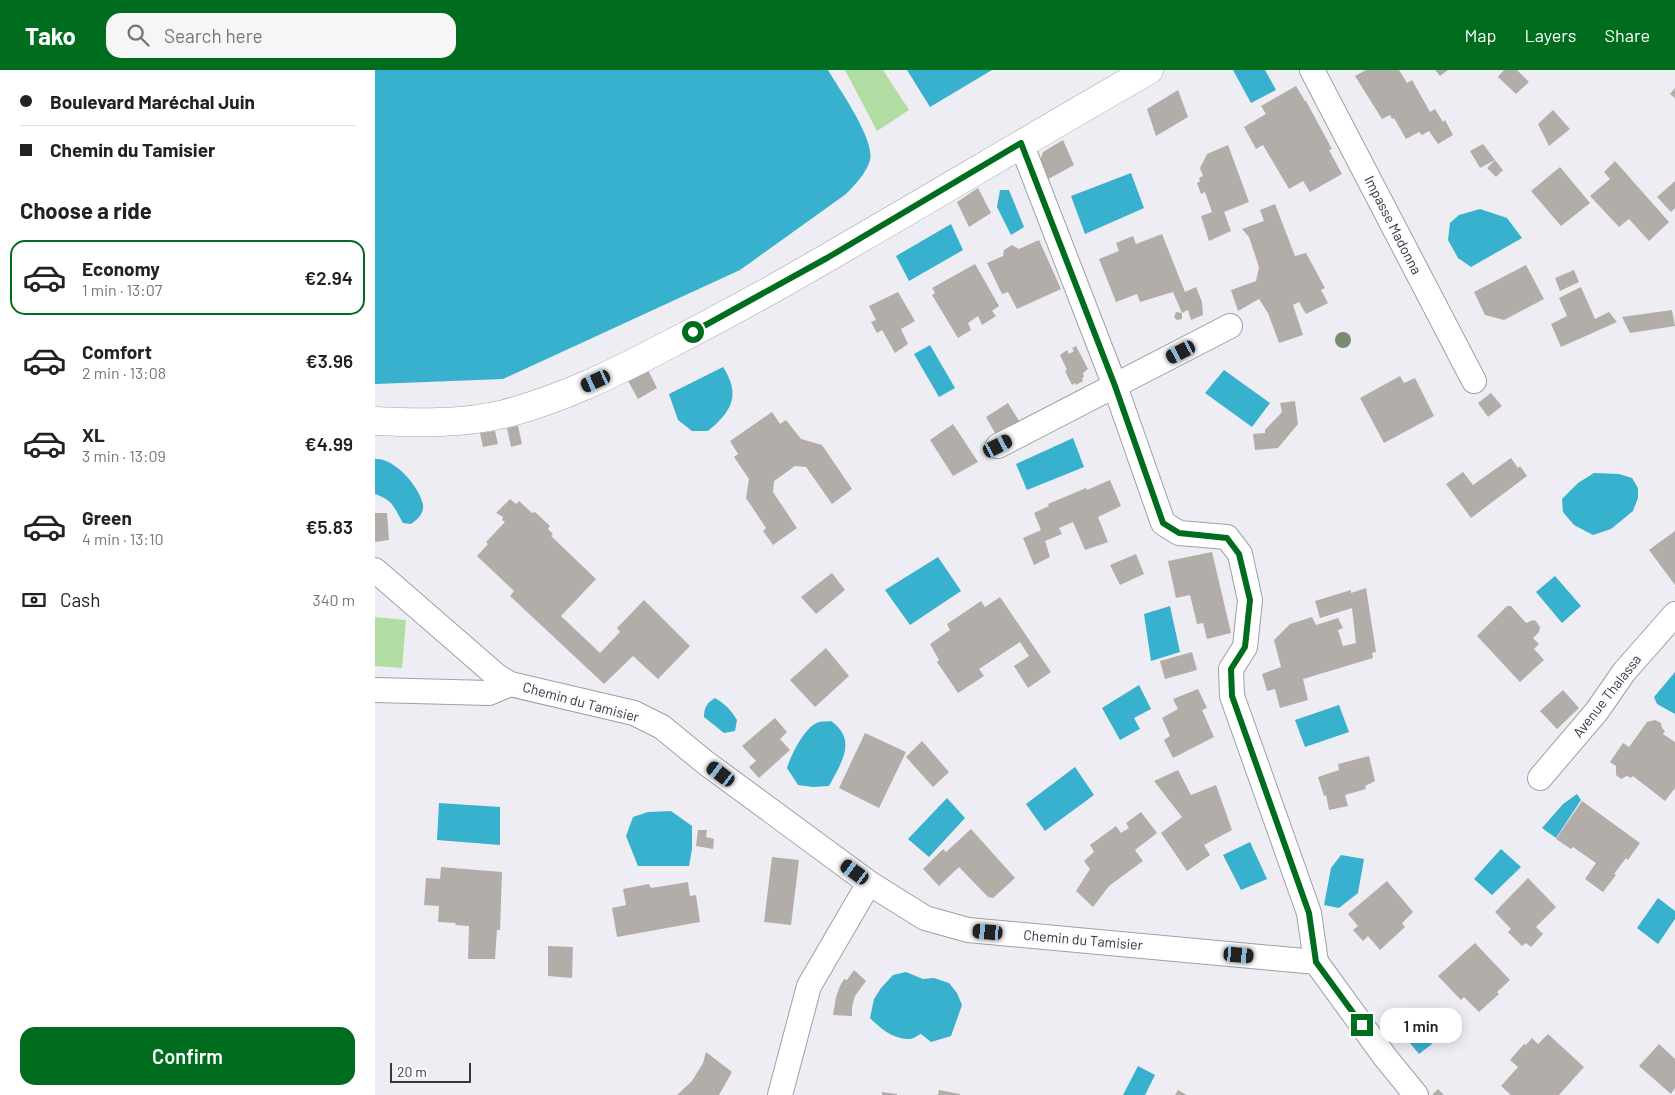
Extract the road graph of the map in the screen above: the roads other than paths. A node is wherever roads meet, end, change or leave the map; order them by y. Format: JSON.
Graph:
{"nodes":[{"id":1,"x":1149,"y":70,"type":"edge"},
{"id":2,"x":1312,"y":70,"type":"edge"},
{"id":3,"x":1021,"y":143,"type":"junction"},
{"id":4,"x":1230,"y":326,"type":"dead end"},
{"id":5,"x":1473,"y":381,"type":"dead end"},
{"id":6,"x":1115,"y":386,"type":"junction"},
{"id":7,"x":375,"y":421,"type":"edge"},
{"id":8,"x":998,"y":446,"type":"dead end"},
{"id":9,"x":375,"y":570,"type":"edge"},
{"id":10,"x":1675,"y":614,"type":"edge"},
{"id":11,"x":510,"y":684,"type":"junction"},
{"id":12,"x":375,"y":690,"type":"edge"},
{"id":13,"x":1540,"y":778,"type":"dead end"},
{"id":14,"x":869,"y":883,"type":"junction"},
{"id":15,"x":1316,"y":962,"type":"junction"},
{"id":16,"x":780,"y":1095,"type":"edge"},
{"id":17,"x":1416,"y":1095,"type":"edge"}],
"edges":[{"from":1,"to":3,"type":"street"},
{"from":2,"to":5,"type":"street","name":"Impasse Madonna"},
{"from":3,"to":6,"type":"street"},
{"from":3,"to":7,"type":"street"},
{"from":4,"to":6,"type":"street"},
{"from":6,"to":8,"type":"street"},
{"from":6,"to":15,"type":"street"},
{"from":9,"to":11,"type":"street","name":"Chemin du Tamisier"},
{"from":10,"to":13,"type":"street","name":"Avenue Thalassa"},
{"from":11,"to":12,"type":"street"},
{"from":11,"to":14,"type":"street","name":"Chemin du Tamisier"},
{"from":14,"to":15,"type":"street","name":"Chemin du Tamisier"},
{"from":14,"to":16,"type":"street"},
{"from":15,"to":17,"type":"street"}]}
